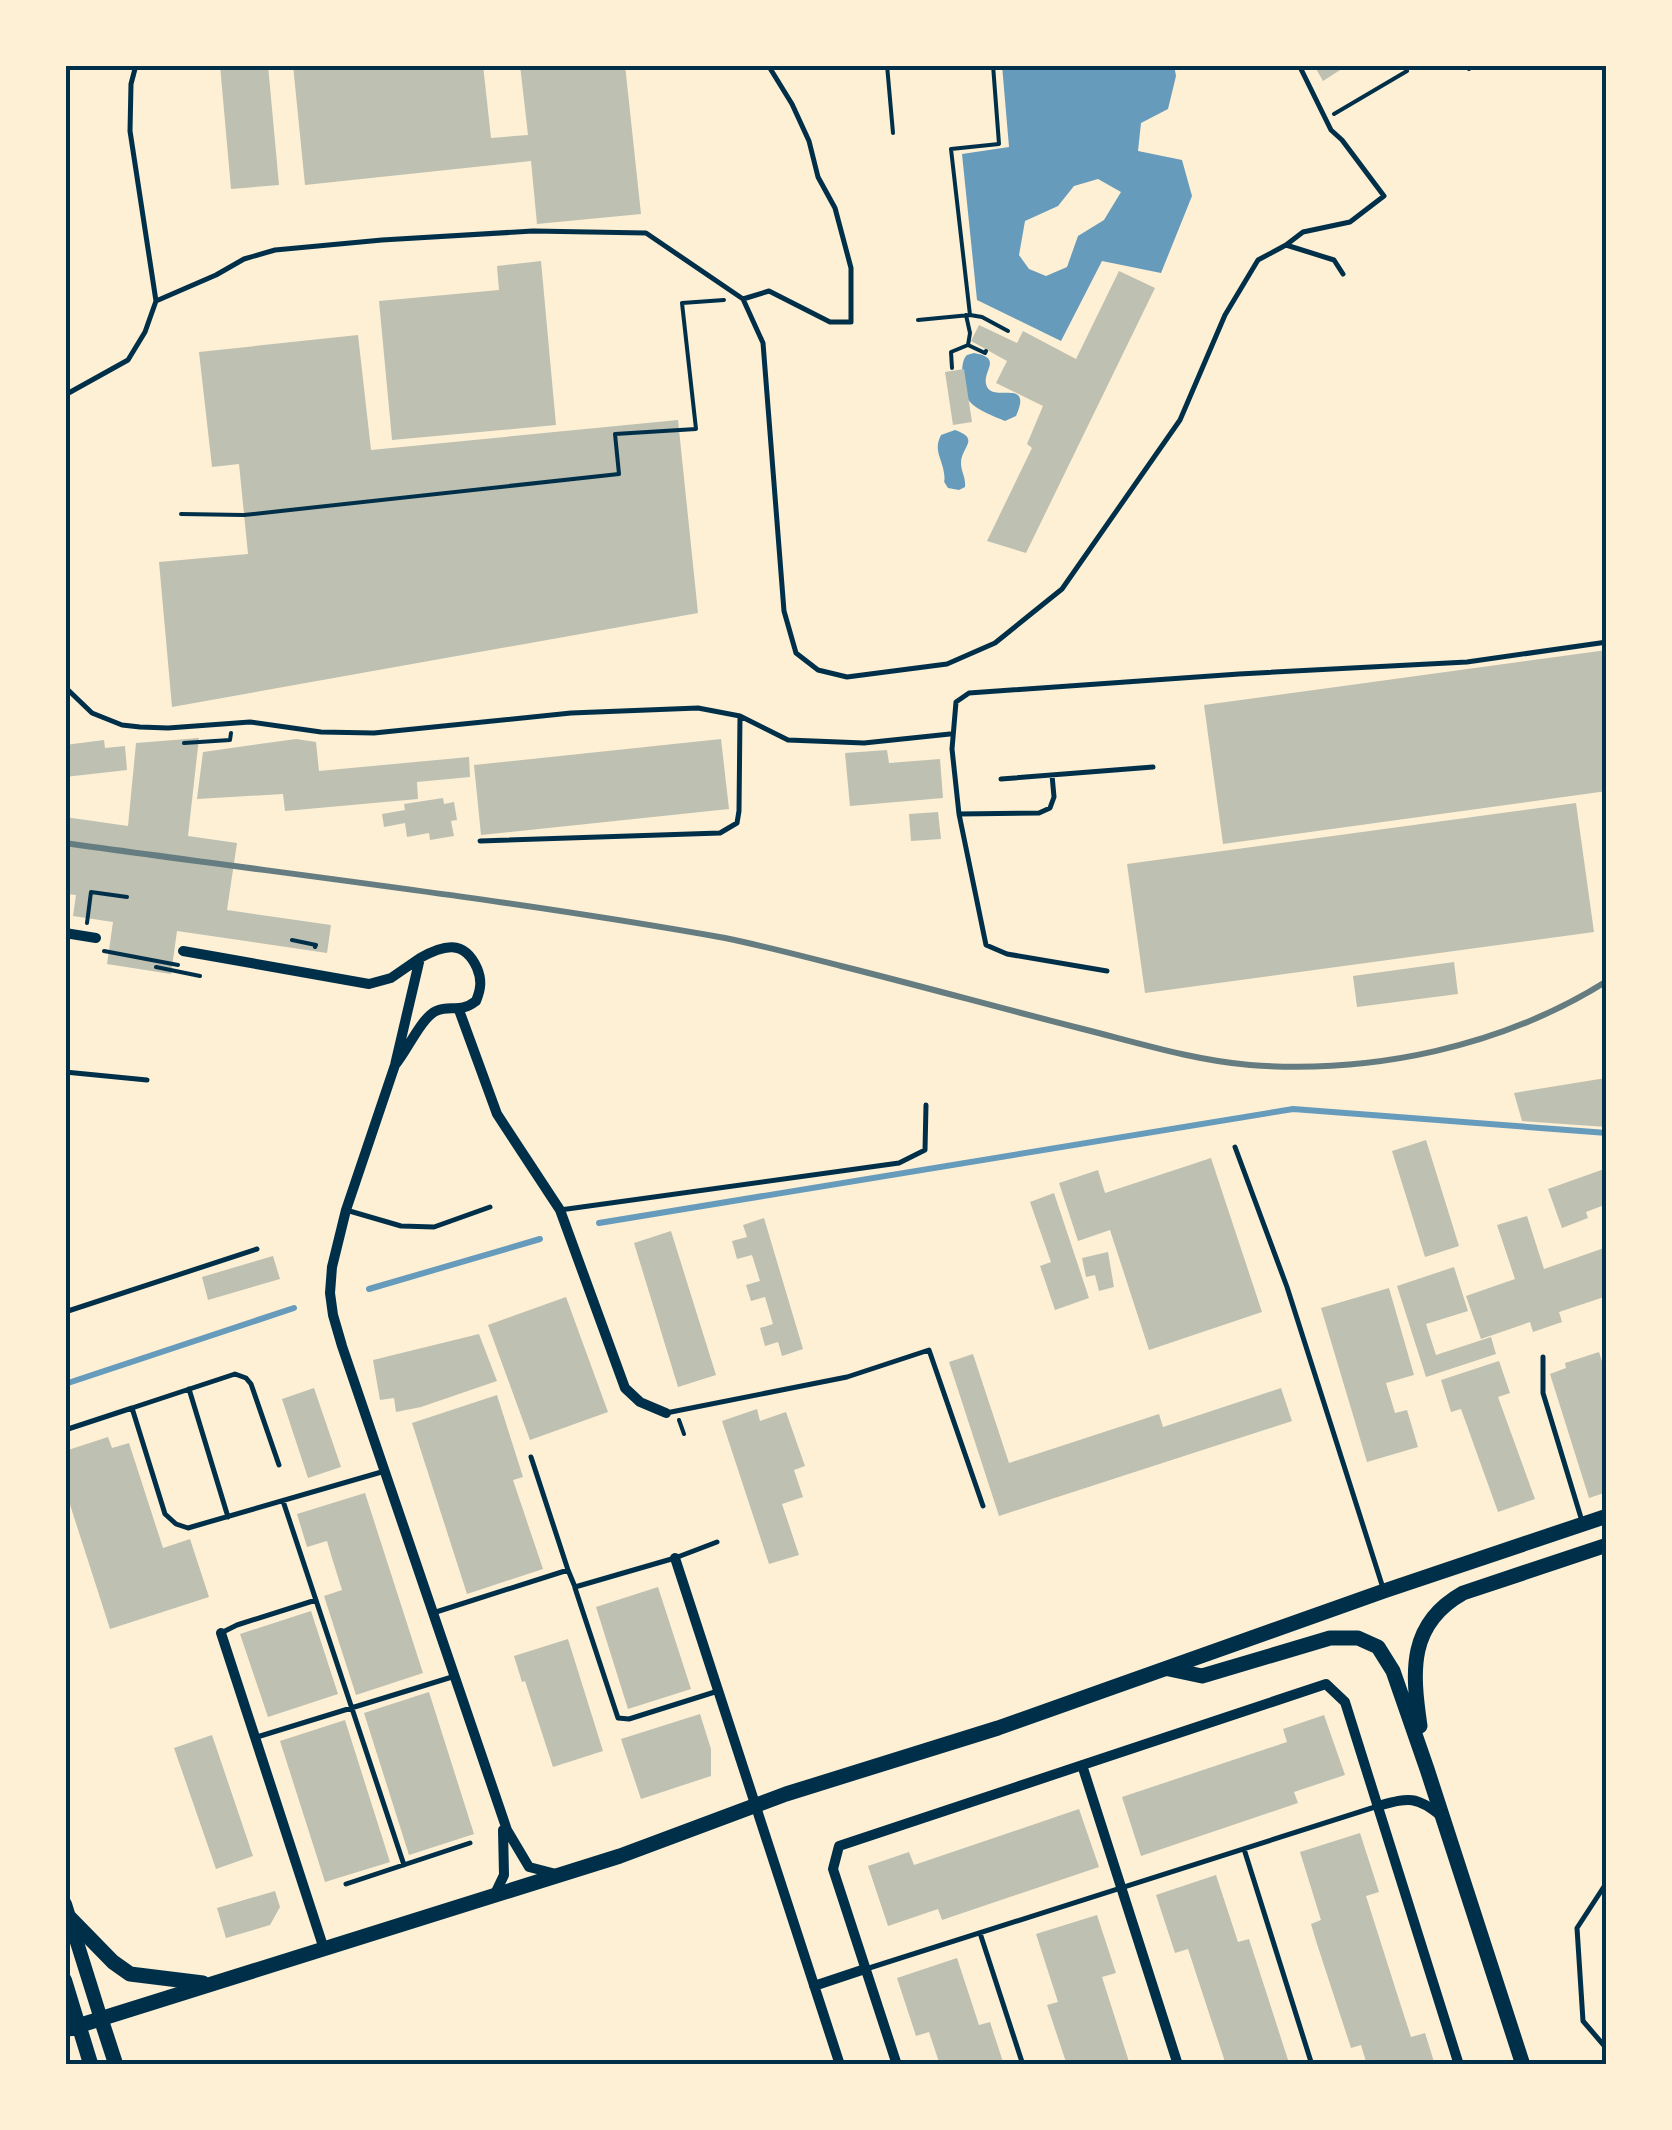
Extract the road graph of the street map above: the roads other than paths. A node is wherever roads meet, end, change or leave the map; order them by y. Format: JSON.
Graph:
{"nodes":[{"id":1,"x":136,"y":65,"type":"edge"},
{"id":2,"x":768,"y":65,"type":"edge"},
{"id":3,"x":1298,"y":65,"type":"edge"},
{"id":4,"x":1286,"y":244,"type":"junction"},
{"id":5,"x":1344,"y":274,"type":"dead end"},
{"id":6,"x":743,"y":298,"type":"junction"},
{"id":7,"x":156,"y":301,"type":"junction"},
{"id":8,"x":65,"y":395,"type":"edge"},
{"id":9,"x":1607,"y":642,"type":"edge"},
{"id":10,"x":65,"y":687,"type":"edge"},
{"id":11,"x":740,"y":716,"type":"junction"},
{"id":12,"x":952,"y":734,"type":"junction"},
{"id":13,"x":1153,"y":767,"type":"dead end"},
{"id":14,"x":1052,"y":774,"type":"junction"},
{"id":15,"x":1001,"y":779,"type":"dead end"},
{"id":16,"x":959,"y":814,"type":"junction"},
{"id":17,"x":480,"y":841,"type":"dead end"},
{"id":18,"x":65,"y":933,"type":"edge"},
{"id":19,"x":98,"y":944,"type":"road end"},
{"id":20,"x":183,"y":951,"type":"dead end"},
{"id":21,"x":420,"y":958,"type":"junction"},
{"id":22,"x":1107,"y":972,"type":"dead end"},
{"id":23,"x":464,"y":1008,"type":"junction"},
{"id":24,"x":394,"y":1065,"type":"junction"},
{"id":25,"x":65,"y":1072,"type":"edge"},
{"id":26,"x":146,"y":1080,"type":"dead end"},
{"id":27,"x":926,"y":1105,"type":"dead end"},
{"id":28,"x":1235,"y":1147,"type":"dead end"},
{"id":29,"x":490,"y":1207,"type":"dead end"},
{"id":30,"x":346,"y":1210,"type":"junction"},
{"id":31,"x":560,"y":1210,"type":"junction"},
{"id":32,"x":257,"y":1249,"type":"dead end"},
{"id":33,"x":65,"y":1312,"type":"edge"},
{"id":34,"x":1543,"y":1357,"type":"dead end"},
{"id":35,"x":189,"y":1389,"type":"junction"},
{"id":36,"x":132,"y":1408,"type":"junction"},
{"id":37,"x":666,"y":1413,"type":"joint"},
{"id":38,"x":65,"y":1430,"type":"edge"},
{"id":39,"x":532,"y":1456,"type":"dead end"},
{"id":40,"x":279,"y":1464,"type":"dead end"},
{"id":41,"x":385,"y":1471,"type":"junction"},
{"id":42,"x":283,"y":1500,"type":"junction"},
{"id":43,"x":983,"y":1506,"type":"dead end"},
{"id":44,"x":1607,"y":1516,"type":"edge"},
{"id":45,"x":228,"y":1518,"type":"junction"},
{"id":46,"x":1582,"y":1524,"type":"junction"},
{"id":47,"x":716,"y":1542,"type":"dead end"},
{"id":48,"x":1607,"y":1545,"type":"edge"},
{"id":49,"x":675,"y":1558,"type":"junction"},
{"id":50,"x":568,"y":1570,"type":"junction"},
{"id":51,"x":575,"y":1588,"type":"junction"},
{"id":52,"x":1384,"y":1591,"type":"junction"},
{"id":53,"x":316,"y":1600,"type":"junction"},
{"id":54,"x":433,"y":1613,"type":"junction"},
{"id":55,"x":221,"y":1633,"type":"joint"},
{"id":56,"x":1165,"y":1668,"type":"junction"},
{"id":57,"x":455,"y":1677,"type":"junction"},
{"id":58,"x":718,"y":1691,"type":"junction"},
{"id":59,"x":352,"y":1708,"type":"junction"},
{"id":60,"x":254,"y":1738,"type":"junction"},
{"id":61,"x":1082,"y":1765,"type":"junction"},
{"id":62,"x":1428,"y":1769,"type":"junction"},
{"id":63,"x":756,"y":1804,"type":"junction"},
{"id":64,"x":1378,"y":1806,"type":"junction"},
{"id":65,"x":500,"y":1809,"type":"junction"},
{"id":66,"x":1443,"y":1818,"type":"junction"},
{"id":67,"x":470,"y":1843,"type":"dead end"},
{"id":68,"x":1244,"y":1849,"type":"junction"},
{"id":69,"x":404,"y":1865,"type":"junction"},
{"id":70,"x":560,"y":1875,"type":"junction"},
{"id":71,"x":1607,"y":1882,"type":"edge"},
{"id":72,"x":346,"y":1884,"type":"dead end"},
{"id":73,"x":1121,"y":1888,"type":"junction"},
{"id":74,"x":494,"y":1896,"type":"junction"},
{"id":75,"x":67,"y":1911,"type":"edge"},
{"id":76,"x":980,"y":1933,"type":"junction"},
{"id":77,"x":324,"y":1949,"type":"junction"},
{"id":78,"x":865,"y":1969,"type":"junction"},
{"id":79,"x":65,"y":1980,"type":"edge"},
{"id":80,"x":214,"y":1984,"type":"junction"},
{"id":81,"x":814,"y":1986,"type":"junction"},
{"id":82,"x":101,"y":2019,"type":"junction"},
{"id":83,"x":72,"y":2028,"type":"edge"},
{"id":84,"x":1607,"y":2049,"type":"edge"},
{"id":85,"x":91,"y":2065,"type":"edge"},
{"id":86,"x":116,"y":2065,"type":"edge"},
{"id":87,"x":840,"y":2065,"type":"edge"},
{"id":88,"x":897,"y":2065,"type":"edge"},
{"id":89,"x":1024,"y":2065,"type":"edge"},
{"id":90,"x":1178,"y":2065,"type":"edge"},
{"id":91,"x":1312,"y":2065,"type":"edge"},
{"id":92,"x":1459,"y":2065,"type":"edge"},
{"id":93,"x":1523,"y":2065,"type":"edge"}],
"edges":[{"from":1,"to":7,"type":"lane"},
{"from":2,"to":6,"type":"lane"},
{"from":3,"to":4,"type":"lane"},
{"from":4,"to":5,"type":"lane"},
{"from":4,"to":6,"type":"lane"},
{"from":6,"to":7,"type":"lane"},
{"from":7,"to":8,"type":"lane"},
{"from":9,"to":12,"type":"lane"},
{"from":10,"to":11,"type":"lane"},
{"from":11,"to":12,"type":"lane"},
{"from":11,"to":17,"type":"lane"},
{"from":12,"to":16,"type":"lane"},
{"from":13,"to":14,"type":"lane"},
{"from":14,"to":15,"type":"lane"},
{"from":14,"to":16,"type":"lane"},
{"from":16,"to":22,"type":"lane"},
{"from":18,"to":19,"type":"street"},
{"from":20,"to":21,"type":"street"},
{"from":21,"to":23,"type":"street"},
{"from":21,"to":24,"type":"street"},
{"from":23,"to":24,"type":"street"},
{"from":23,"to":31,"type":"street"},
{"from":24,"to":30,"type":"street"},
{"from":25,"to":26,"type":"lane"},
{"from":27,"to":31,"type":"lane"},
{"from":28,"to":52,"type":"lane"},
{"from":29,"to":30,"type":"lane"},
{"from":30,"to":41,"type":"street"},
{"from":31,"to":37,"type":"street"},
{"from":32,"to":33,"type":"lane"},
{"from":34,"to":46,"type":"lane"},
{"from":35,"to":36,"type":"lane"},
{"from":35,"to":40,"type":"lane"},
{"from":35,"to":45,"type":"lane"},
{"from":36,"to":38,"type":"lane"},
{"from":36,"to":45,"type":"lane"},
{"from":37,"to":43,"type":"lane"},
{"from":39,"to":50,"type":"lane"},
{"from":41,"to":42,"type":"lane"},
{"from":41,"to":54,"type":"street"},
{"from":42,"to":45,"type":"lane"},
{"from":42,"to":53,"type":"lane"},
{"from":44,"to":46,"type":"main road"},
{"from":46,"to":52,"type":"main road"},
{"from":47,"to":49,"type":"lane"},
{"from":48,"to":62,"type":"main road"},
{"from":49,"to":51,"type":"lane"},
{"from":49,"to":58,"type":"street"},
{"from":50,"to":51,"type":"lane"},
{"from":50,"to":54,"type":"lane"},
{"from":51,"to":58,"type":"lane"},
{"from":52,"to":56,"type":"main road"},
{"from":53,"to":55,"type":"lane"},
{"from":53,"to":59,"type":"lane"},
{"from":54,"to":57,"type":"street"},
{"from":55,"to":60,"type":"street"},
{"from":56,"to":62,"type":"main road"},
{"from":56,"to":63,"type":"main road"},
{"from":57,"to":59,"type":"lane"},
{"from":57,"to":65,"type":"street"},
{"from":58,"to":63,"type":"street"},
{"from":59,"to":60,"type":"lane"},
{"from":59,"to":69,"type":"lane"},
{"from":60,"to":77,"type":"street"},
{"from":61,"to":64,"type":"street"},
{"from":61,"to":73,"type":"street"},
{"from":61,"to":78,"type":"street"},
{"from":62,"to":66,"type":"main road"},
{"from":63,"to":70,"type":"main road"},
{"from":63,"to":81,"type":"street"},
{"from":64,"to":66,"type":"street"},
{"from":64,"to":68,"type":"lane"},
{"from":64,"to":92,"type":"street"},
{"from":65,"to":70,"type":"street"},
{"from":65,"to":74,"type":"street"},
{"from":66,"to":93,"type":"main road"},
{"from":67,"to":69,"type":"lane"},
{"from":68,"to":73,"type":"lane"},
{"from":68,"to":91,"type":"lane"},
{"from":69,"to":72,"type":"lane"},
{"from":70,"to":74,"type":"main road"},
{"from":71,"to":84,"type":"lane"},
{"from":73,"to":76,"type":"lane"},
{"from":73,"to":90,"type":"street"},
{"from":74,"to":77,"type":"main road"},
{"from":75,"to":80,"type":"main road"},
{"from":75,"to":82,"type":"main road"},
{"from":76,"to":78,"type":"lane"},
{"from":76,"to":89,"type":"lane"},
{"from":77,"to":80,"type":"main road"},
{"from":78,"to":81,"type":"street"},
{"from":78,"to":88,"type":"street"},
{"from":79,"to":83,"type":"main road"},
{"from":80,"to":82,"type":"main road"},
{"from":81,"to":87,"type":"street"},
{"from":82,"to":83,"type":"main road"},
{"from":82,"to":86,"type":"main road"},
{"from":83,"to":85,"type":"main road"}]}
